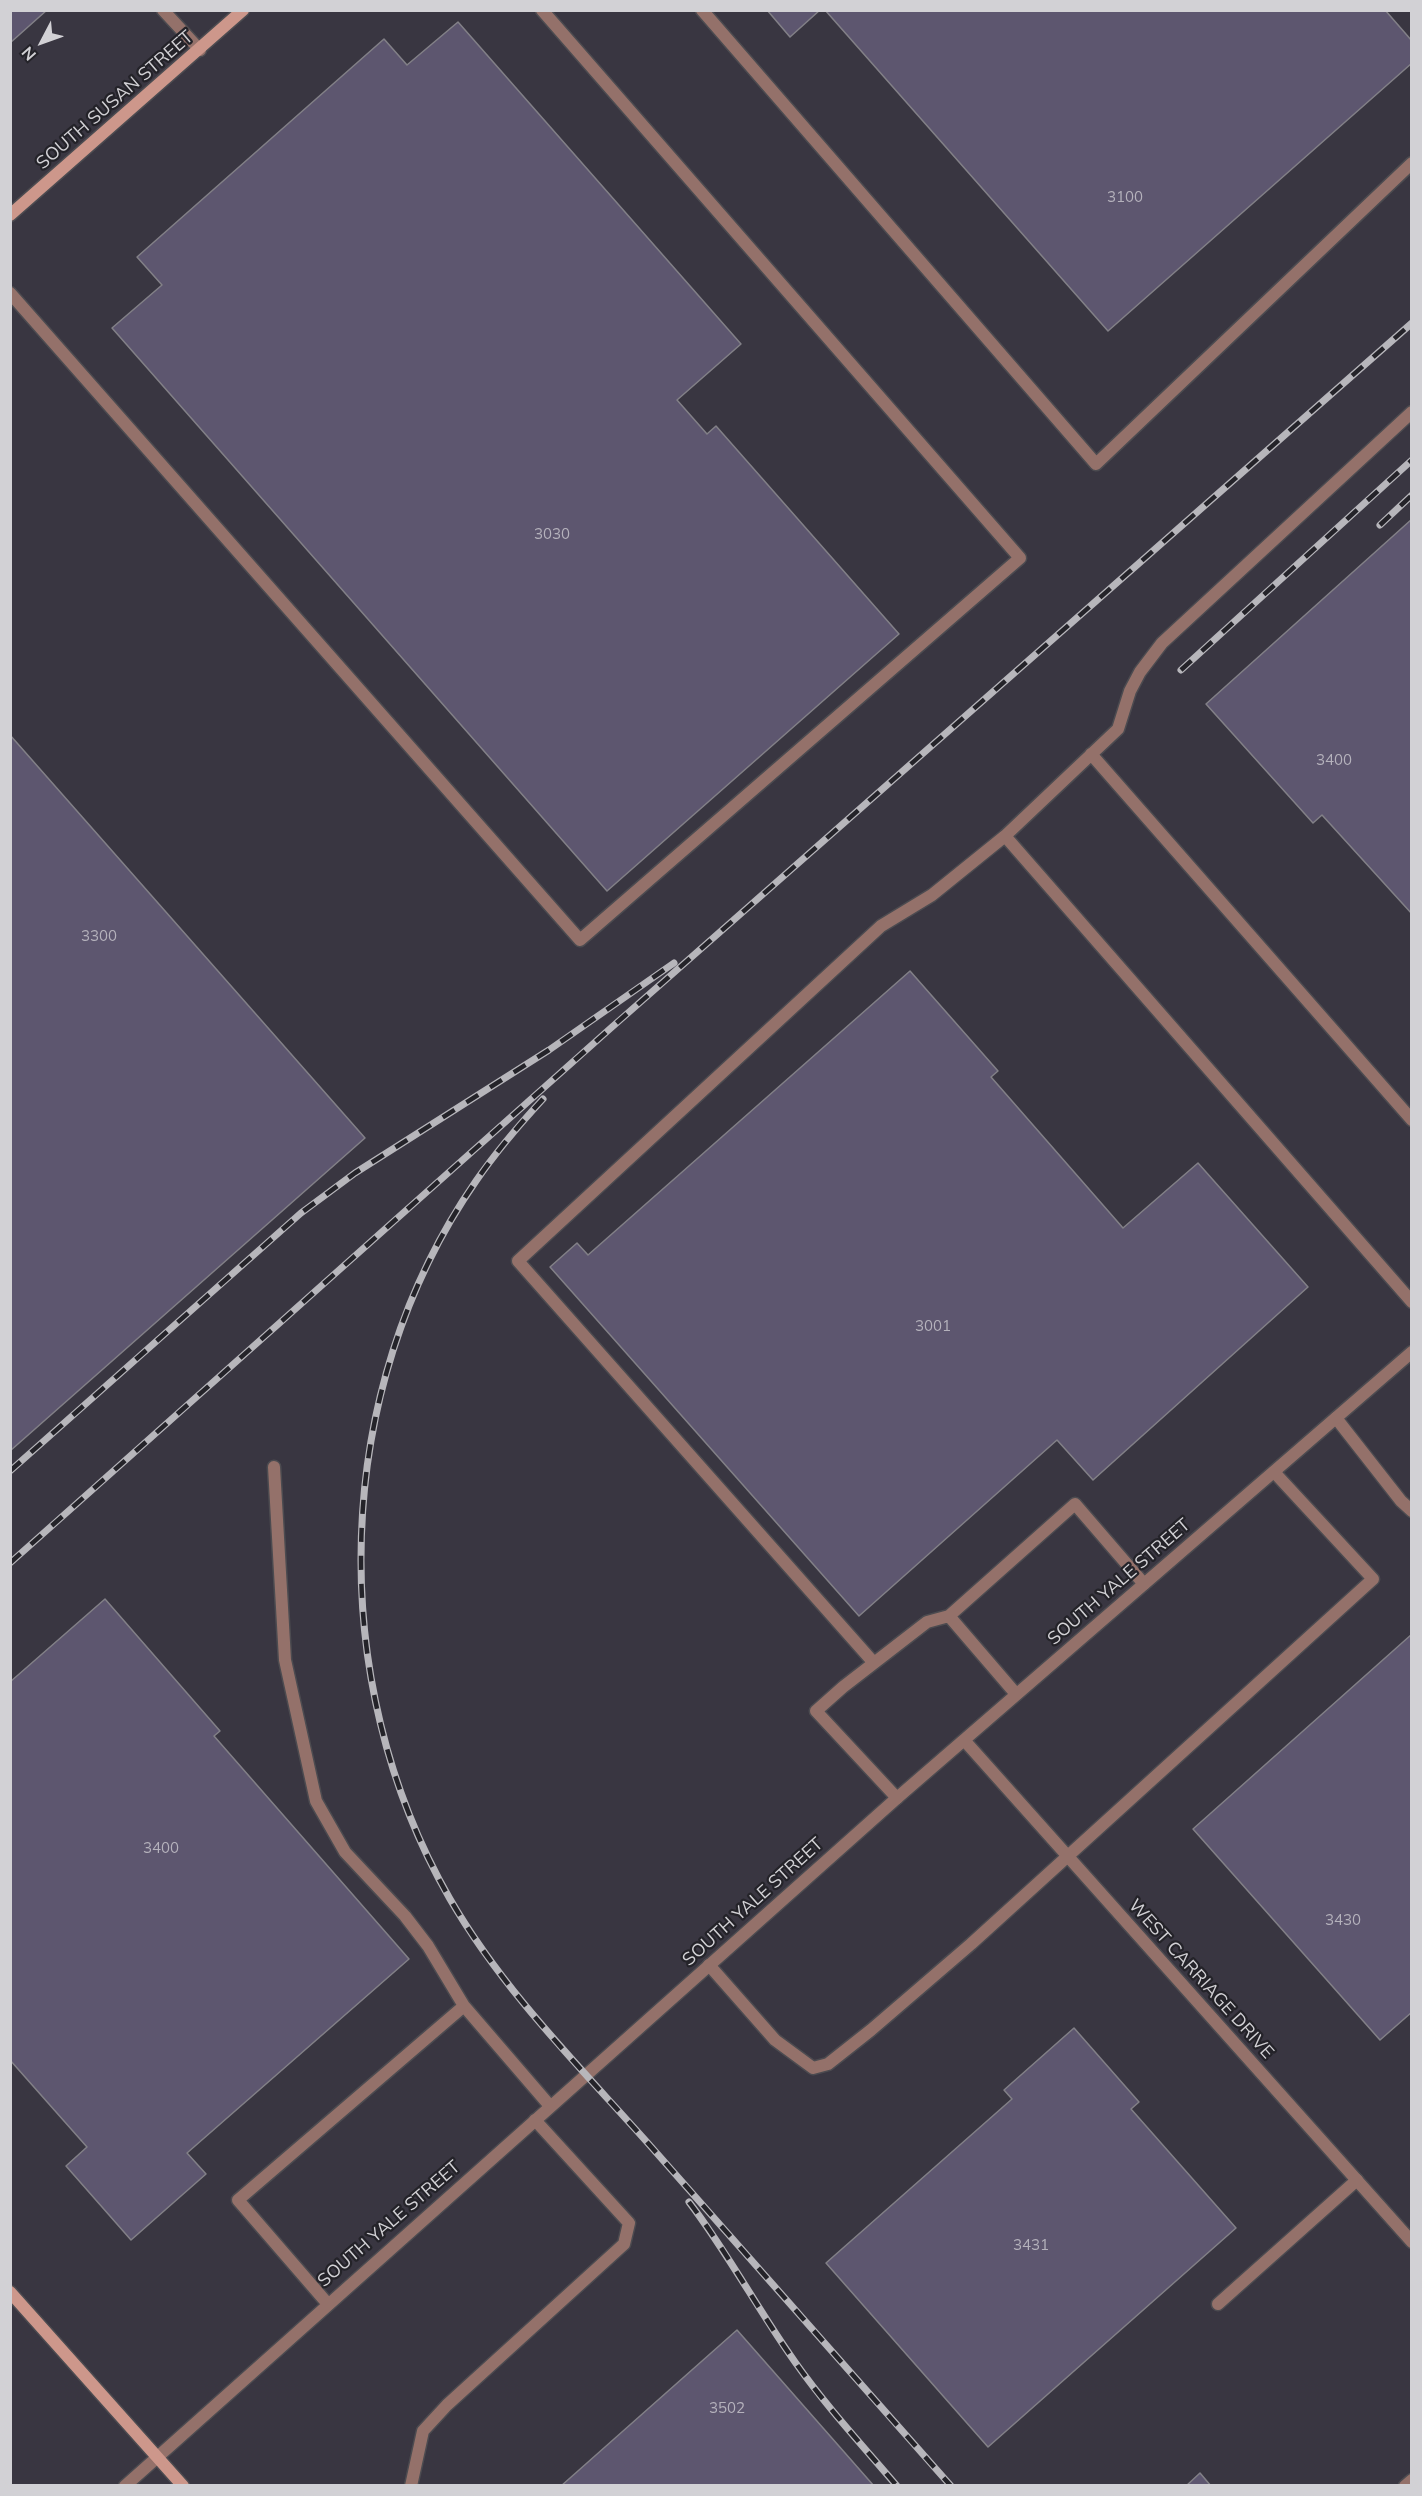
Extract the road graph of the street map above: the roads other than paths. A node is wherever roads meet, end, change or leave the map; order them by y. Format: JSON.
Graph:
{"nodes":[{"id":1,"x":163,"y":10,"type":"edge"},
{"id":2,"x":243,"y":10,"type":"edge"},
{"id":3,"x":542,"y":10,"type":"edge"},
{"id":4,"x":702,"y":10,"type":"edge"},
{"id":5,"x":200,"y":50,"type":"junction"},
{"id":6,"x":1412,"y":163,"type":"edge"},
{"id":7,"x":10,"y":215,"type":"edge"},
{"id":8,"x":10,"y":293,"type":"edge"},
{"id":9,"x":1412,"y":412,"type":"edge"},
{"id":10,"x":1091,"y":754,"type":"junction"},
{"id":11,"x":1005,"y":836,"type":"junction"},
{"id":12,"x":1412,"y":1120,"type":"edge"},
{"id":13,"x":1412,"y":1302,"type":"edge"},
{"id":14,"x":1412,"y":1353,"type":"edge"},
{"id":15,"x":1336,"y":1418,"type":"junction"},
{"id":16,"x":274,"y":1467,"type":"dead end"},
{"id":17,"x":1274,"y":1472,"type":"junction"},
{"id":18,"x":1412,"y":1511,"type":"edge"},
{"id":19,"x":1144,"y":1584,"type":"junction"},
{"id":20,"x":949,"y":1616,"type":"junction"},
{"id":21,"x":874,"y":1663,"type":"junction"},
{"id":22,"x":1016,"y":1694,"type":"junction"},
{"id":23,"x":964,"y":1740,"type":"junction"},
{"id":24,"x":897,"y":1798,"type":"junction"},
{"id":25,"x":1068,"y":1857,"type":"junction"},
{"id":26,"x":709,"y":1965,"type":"junction"},
{"id":27,"x":464,"y":2006,"type":"junction"},
{"id":28,"x":550,"y":2106,"type":"junction"},
{"id":29,"x":535,"y":2120,"type":"junction"},
{"id":30,"x":1357,"y":2180,"type":"junction"},
{"id":31,"x":1412,"y":2242,"type":"edge"},
{"id":32,"x":10,"y":2292,"type":"edge"},
{"id":33,"x":327,"y":2303,"type":"junction"},
{"id":34,"x":1218,"y":2304,"type":"dead end"},
{"id":35,"x":157,"y":2457,"type":"junction"},
{"id":36,"x":1412,"y":2480,"type":"edge"},
{"id":37,"x":125,"y":2486,"type":"edge"},
{"id":38,"x":183,"y":2486,"type":"edge"},
{"id":39,"x":411,"y":2486,"type":"edge"},
{"id":40,"x":1405,"y":2486,"type":"edge"}],
"edges":[{"from":1,"to":5,"type":"street"},
{"from":2,"to":5,"type":"street","name":"SOUTH SUSAN STREET"},
{"from":3,"to":8,"type":"street"},
{"from":4,"to":6,"type":"street"},
{"from":5,"to":7,"type":"street","name":"SOUTH SUSAN STREET"},
{"from":9,"to":10,"type":"street"},
{"from":10,"to":11,"type":"street"},
{"from":10,"to":12,"type":"street"},
{"from":11,"to":13,"type":"street"},
{"from":11,"to":21,"type":"street"},
{"from":14,"to":15,"type":"street","name":"SOUTH YALE STREET"},
{"from":15,"to":17,"type":"street","name":"SOUTH YALE STREET"},
{"from":15,"to":18,"type":"street"},
{"from":16,"to":27,"type":"street"},
{"from":17,"to":19,"type":"street","name":"SOUTH YALE STREET"},
{"from":17,"to":25,"type":"street"},
{"from":19,"to":20,"type":"street"},
{"from":19,"to":22,"type":"street","name":"SOUTH YALE STREET"},
{"from":20,"to":21,"type":"street"},
{"from":20,"to":22,"type":"street"},
{"from":21,"to":24,"type":"street"},
{"from":22,"to":23,"type":"street","name":"SOUTH YALE STREET"},
{"from":23,"to":24,"type":"street","name":"SOUTH YALE STREET"},
{"from":23,"to":25,"type":"street","name":"WEST CARRIAGE DRIVE"},
{"from":24,"to":26,"type":"street","name":"SOUTH YALE STREET"},
{"from":25,"to":26,"type":"street"},
{"from":25,"to":30,"type":"street","name":"WEST CARRIAGE DRIVE"},
{"from":26,"to":28,"type":"street","name":"SOUTH YALE STREET"},
{"from":27,"to":28,"type":"street"},
{"from":27,"to":33,"type":"street"},
{"from":28,"to":29,"type":"street","name":"SOUTH YALE STREET"},
{"from":29,"to":33,"type":"street","name":"SOUTH YALE STREET"},
{"from":29,"to":39,"type":"street"},
{"from":30,"to":31,"type":"street","name":"WEST CARRIAGE DRIVE"},
{"from":30,"to":34,"type":"street"},
{"from":32,"to":35,"type":"street"},
{"from":33,"to":35,"type":"street","name":"SOUTH YALE STREET"},
{"from":35,"to":37,"type":"street","name":"SOUTH YALE STREET"},
{"from":35,"to":38,"type":"street"},
{"from":36,"to":40,"type":"street"}]}
